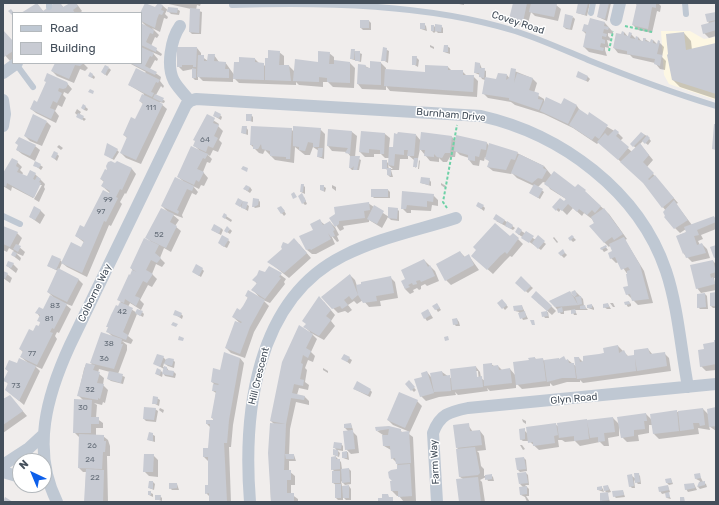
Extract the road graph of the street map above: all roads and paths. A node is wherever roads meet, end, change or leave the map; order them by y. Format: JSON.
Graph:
{"nodes":[{"id":1,"x":594,"y":3,"type":"edge"},
{"id":2,"x":620,"y":3,"type":"edge"},
{"id":3,"x":685,"y":3,"type":"edge"},
{"id":4,"x":232,"y":5,"type":"dead end"},
{"id":5,"x":591,"y":13,"type":"dead end"},
{"id":6,"x":686,"y":14,"type":"dead end"},
{"id":7,"x":616,"y":20,"type":"junction"},
{"id":8,"x":180,"y":26,"type":"dead end"},
{"id":9,"x":652,"y":32,"type":"dead end"},
{"id":10,"x":609,"y":51,"type":"dead end"},
{"id":11,"x":17,"y":64,"type":"edge"},
{"id":12,"x":3,"y":73,"type":"edge"},
{"id":13,"x":33,"y":87,"type":"dead end"},
{"id":14,"x":3,"y":100,"type":"edge"},
{"id":15,"x":193,"y":100,"type":"junction"},
{"id":16,"x":716,"y":106,"type":"edge"},
{"id":17,"x":459,"y":114,"type":"junction"},
{"id":18,"x":3,"y":126,"type":"edge"},
{"id":19,"x":3,"y":216,"type":"edge"},
{"id":20,"x":456,"y":218,"type":"joint"},
{"id":21,"x":20,"y":224,"type":"dead end"},
{"id":22,"x":716,"y":384,"type":"edge"},
{"id":23,"x":688,"y":387,"type":"junction"},
{"id":24,"x":437,"y":423,"type":"joint"},
{"id":25,"x":42,"y":436,"type":"junction"},
{"id":26,"x":44,"y":453,"type":"edge"},
{"id":27,"x":3,"y":465,"type":"edge"},
{"id":28,"x":50,"y":493,"type":"edge"},
{"id":29,"x":57,"y":502,"type":"edge"},
{"id":30,"x":250,"y":502,"type":"edge"},
{"id":31,"x":437,"y":502,"type":"edge"}],
"edges":[{"from":1,"to":5,"type":"lane"},
{"from":2,"to":7,"type":"street"},
{"from":3,"to":6,"type":"lane"},
{"from":4,"to":16,"type":"lane","name":"Covey Road"},
{"from":7,"to":9,"type":"path"},
{"from":7,"to":10,"type":"path"},
{"from":8,"to":15,"type":"street"},
{"from":11,"to":12,"type":"street"},
{"from":11,"to":13,"type":"lane"},
{"from":14,"to":18,"type":"street"},
{"from":15,"to":17,"type":"street","name":"Burnham Drive"},
{"from":15,"to":25,"type":"street","name":"Colborne Way"},
{"from":17,"to":20,"type":"path"},
{"from":17,"to":23,"type":"street","name":"Burnham Drive"},
{"from":19,"to":21,"type":"lane"},
{"from":20,"to":30,"type":"street","name":"Hill Crescent"},
{"from":22,"to":23,"type":"street","name":"Glyn Road"},
{"from":23,"to":24,"type":"street","name":"Glyn Road"},
{"from":24,"to":31,"type":"street","name":"Farm Way"},
{"from":25,"to":26,"type":"street","name":"Colborne Way"},
{"from":25,"to":27,"type":"street"},
{"from":28,"to":29,"type":"street","name":"Colborne Way"}]}
